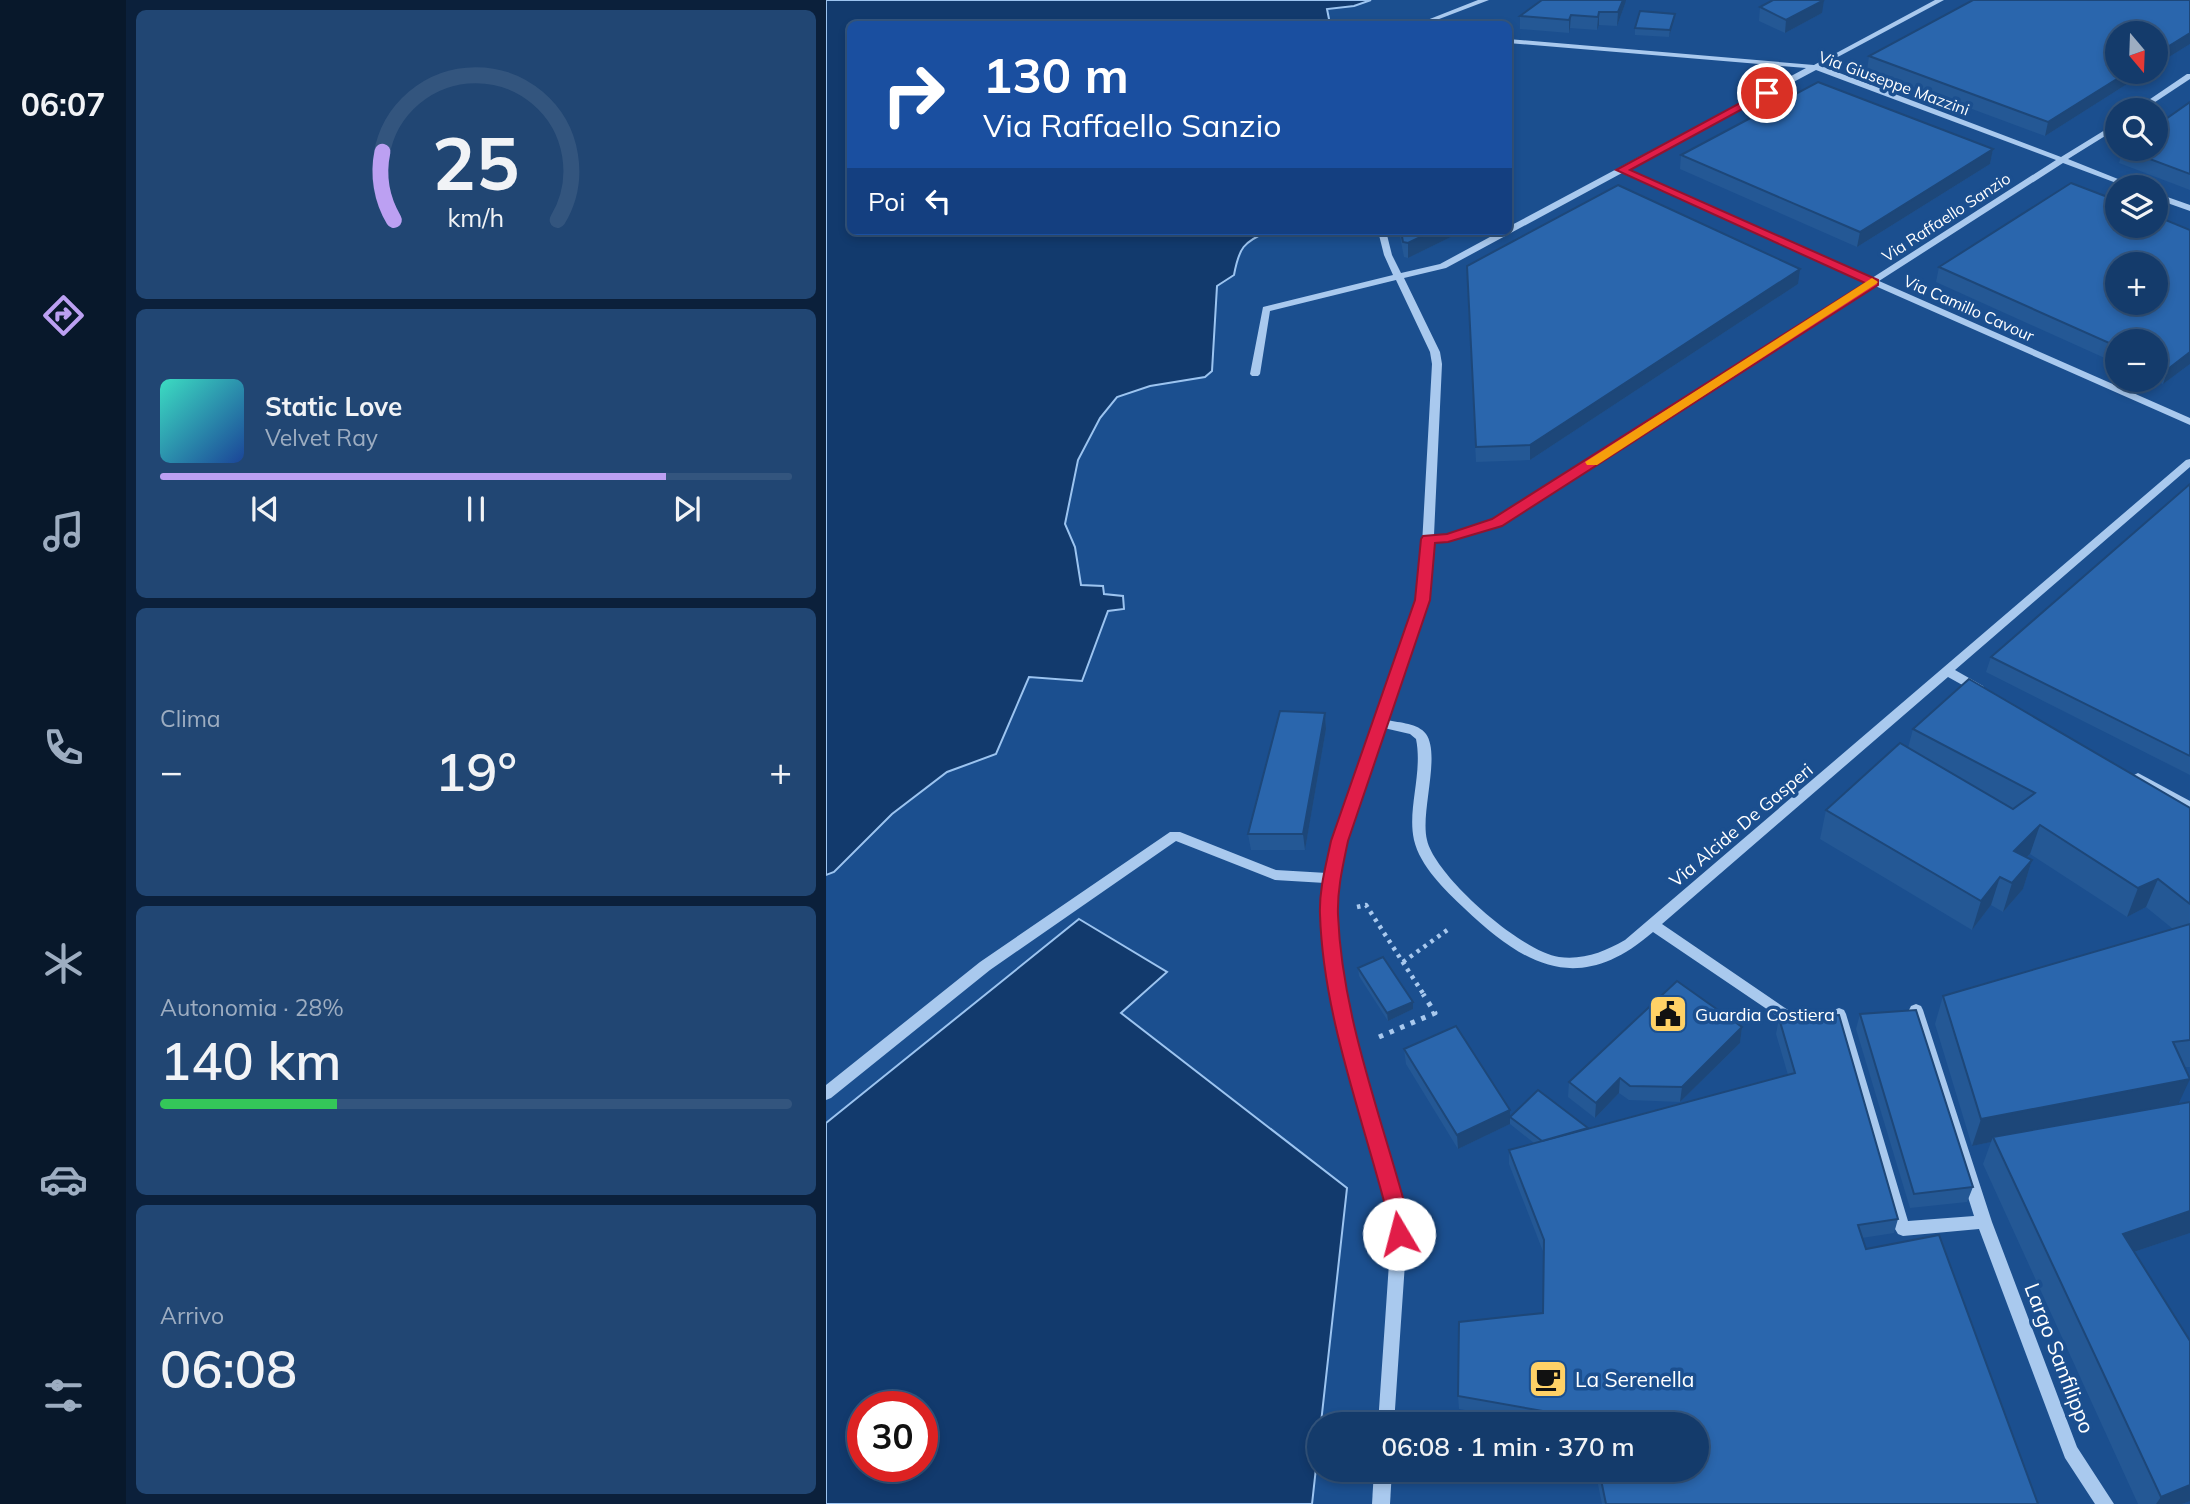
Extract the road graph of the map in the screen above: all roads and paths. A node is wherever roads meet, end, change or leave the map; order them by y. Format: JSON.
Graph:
{"nodes":[{"id":1,"x":1485,"y":0,"type":"edge"},
{"id":2,"x":1940,"y":0,"type":"edge"},
{"id":3,"x":1428,"y":21,"type":"edge"},
{"id":4,"x":1512,"y":41,"type":"edge"},
{"id":5,"x":1816,"y":67,"type":"junction"},
{"id":6,"x":2190,"y":76,"type":"edge"},
{"id":7,"x":2156,"y":98,"type":"edge"},
{"id":8,"x":2105,"y":132,"type":"edge"},
{"id":9,"x":2062,"y":160,"type":"junction"},
{"id":10,"x":1621,"y":170,"type":"junction"},
{"id":11,"x":2105,"y":176,"type":"edge"},
{"id":12,"x":2168,"y":200,"type":"edge"},
{"id":13,"x":2190,"y":208,"type":"edge"},
{"id":14,"x":1512,"y":229,"type":"edge"},
{"id":15,"x":1383,"y":235,"type":"edge"},
{"id":16,"x":1501,"y":235,"type":"edge"},
{"id":17,"x":1399,"y":279,"type":"junction"},
{"id":18,"x":1874,"y":282,"type":"junction"},
{"id":19,"x":1255,"y":374,"type":"dead end"},
{"id":20,"x":2190,"y":422,"type":"edge"},
{"id":21,"x":2190,"y":462,"type":"edge"},
{"id":22,"x":1428,"y":539,"type":"junction"},
{"id":23,"x":1949,"y":672,"type":"junction"},
{"id":24,"x":1985,"y":692,"type":"edge"},
{"id":25,"x":1380,"y":723,"type":"junction"},
{"id":26,"x":2130,"y":773,"type":"edge"},
{"id":27,"x":2190,"y":807,"type":"edge"},
{"id":28,"x":1332,"y":878,"type":"junction"},
{"id":29,"x":1366,"y":905,"type":"dead end"},
{"id":30,"x":1475,"y":910,"type":"junction"},
{"id":31,"x":1651,"y":924,"type":"junction"},
{"id":32,"x":1403,"y":962,"type":"junction"},
{"id":33,"x":1916,"y":1010,"type":"edge"},
{"id":34,"x":1839,"y":1014,"type":"edge"},
{"id":35,"x":1786,"y":1016,"type":"edge"},
{"id":36,"x":1350,"y":1045,"type":"junction"},
{"id":37,"x":826,"y":1094,"type":"edge"},
{"id":38,"x":1984,"y":1222,"type":"junction"},
{"id":39,"x":1387,"y":1412,"type":"edge"},
{"id":40,"x":1382,"y":1482,"type":"edge"},
{"id":41,"x":1381,"y":1504,"type":"edge"},
{"id":42,"x":2105,"y":1504,"type":"edge"}],
"edges":[{"from":1,"to":3,"type":"street"},
{"from":2,"to":5,"type":"street"},
{"from":4,"to":5,"type":"street","name":"Via Giuseppe Mazzini"},
{"from":5,"to":9,"type":"street","name":"Via Giuseppe Mazzini"},
{"from":5,"to":10,"type":"street"},
{"from":6,"to":7,"type":"street"},
{"from":8,"to":9,"type":"street","name":"Via Raffaello Sanzio"},
{"from":9,"to":11,"type":"street","name":"Via Giuseppe Mazzini"},
{"from":9,"to":18,"type":"street","name":"Via Raffaello Sanzio"},
{"from":10,"to":14,"type":"street"},
{"from":10,"to":18,"type":"street","name":"Via Camillo Cavour"},
{"from":12,"to":13,"type":"street"},
{"from":15,"to":17,"type":"street"},
{"from":16,"to":17,"type":"street"},
{"from":17,"to":19,"type":"street"},
{"from":17,"to":22,"type":"street"},
{"from":18,"to":20,"type":"street","name":"Via Camillo Cavour"},
{"from":18,"to":22,"type":"street","name":"Via Raffaello Sanzio"},
{"from":21,"to":23,"type":"street","name":"Via Alcide De Gasperi"},
{"from":22,"to":25,"type":"street"},
{"from":23,"to":24,"type":"street"},
{"from":23,"to":31,"type":"street","name":"Via Alcide De Gasperi"},
{"from":25,"to":28,"type":"street"},
{"from":25,"to":30,"type":"street","name":"Via Alcide De Gasperi"},
{"from":26,"to":27,"type":"street"},
{"from":28,"to":36,"type":"street"},
{"from":28,"to":37,"type":"street"},
{"from":29,"to":32,"type":"path"},
{"from":30,"to":31,"type":"street","name":"Via Alcide De Gasperi"},
{"from":30,"to":32,"type":"path"},
{"from":31,"to":35,"type":"street"},
{"from":32,"to":36,"type":"path"},
{"from":33,"to":38,"type":"street","name":"Largo Sanfilippo"},
{"from":34,"to":38,"type":"street"},
{"from":36,"to":39,"type":"street"},
{"from":38,"to":42,"type":"street","name":"Largo Sanfilippo"},
{"from":40,"to":41,"type":"street"}]}
